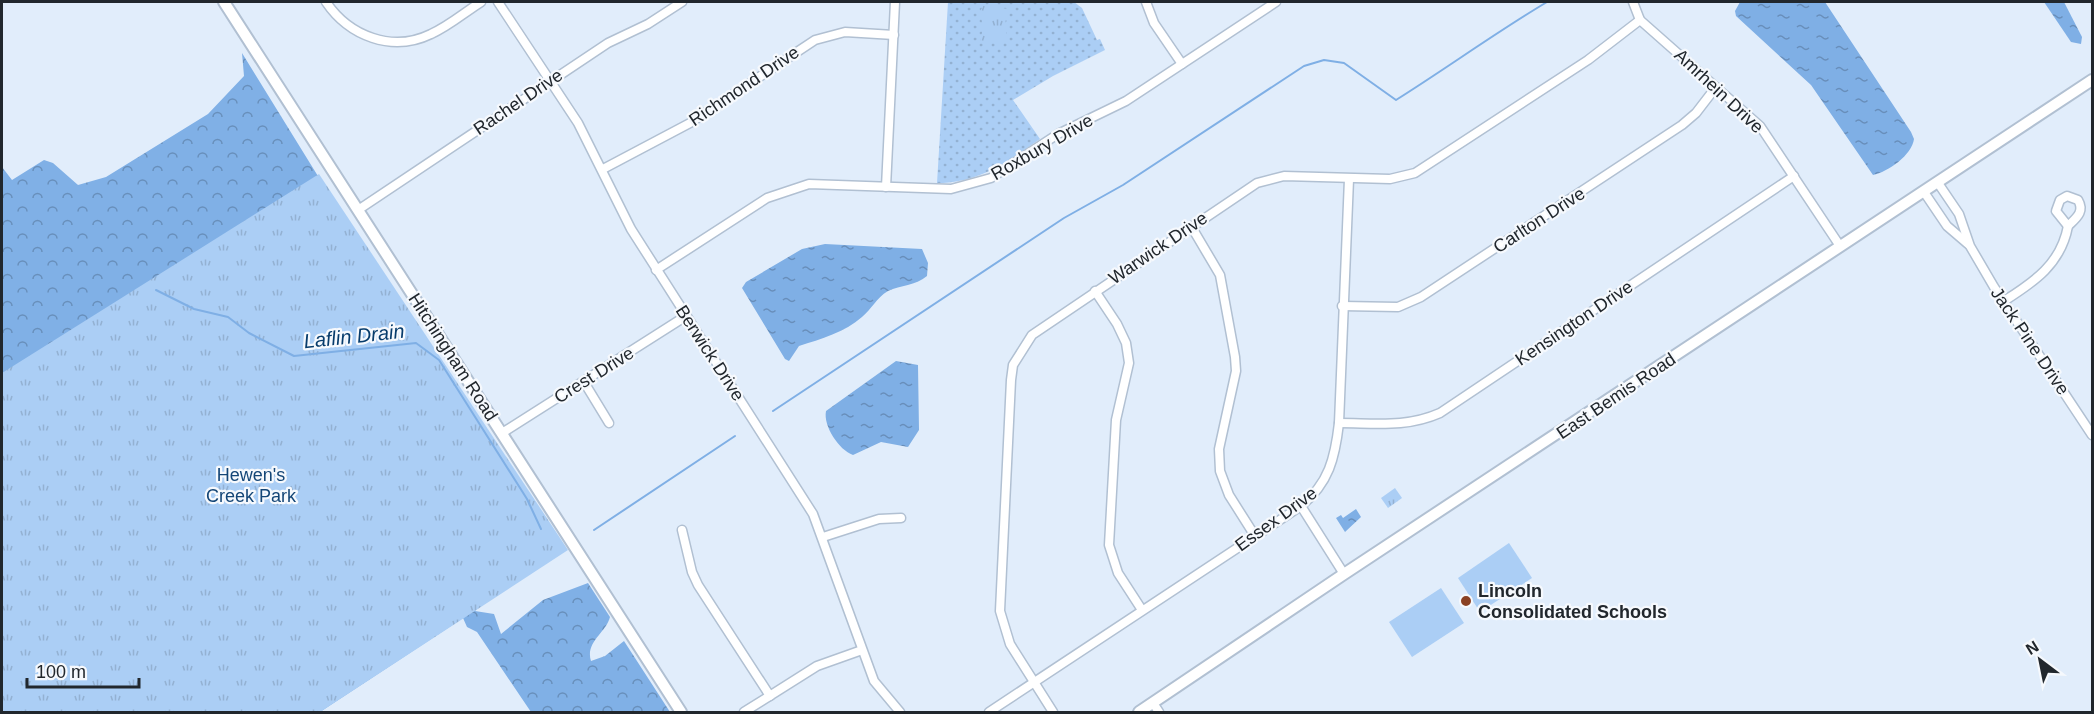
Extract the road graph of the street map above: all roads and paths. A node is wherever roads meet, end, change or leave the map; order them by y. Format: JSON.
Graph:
{"nodes":[{"id":1,"x":224,"y":2,"type":"edge"},
{"id":2,"x":326,"y":2,"type":"edge"},
{"id":3,"x":481,"y":2,"type":"edge"},
{"id":4,"x":498,"y":2,"type":"edge"},
{"id":5,"x":682,"y":2,"type":"edge"},
{"id":6,"x":896,"y":2,"type":"edge"},
{"id":7,"x":1146,"y":2,"type":"edge"},
{"id":8,"x":1276,"y":2,"type":"edge"},
{"id":9,"x":1633,"y":2,"type":"edge"},
{"id":10,"x":1640,"y":20,"type":"junction"},
{"id":11,"x":894,"y":35,"type":"junction"},
{"id":12,"x":1182,"y":64,"type":"junction"},
{"id":13,"x":2092,"y":80,"type":"edge"},
{"id":14,"x":550,"y":81,"type":"junction"},
{"id":15,"x":1716,"y":87,"type":"junction"},
{"id":16,"x":603,"y":170,"type":"junction"},
{"id":17,"x":1794,"y":176,"type":"junction"},
{"id":18,"x":1349,"y":179,"type":"junction"},
{"id":19,"x":1938,"y":183,"type":"junction"},
{"id":20,"x":886,"y":186,"type":"junction"},
{"id":21,"x":1924,"y":192,"type":"junction"},
{"id":22,"x":358,"y":210,"type":"junction"},
{"id":23,"x":1191,"y":226,"type":"junction"},
{"id":24,"x":2068,"y":226,"type":"dead end"},
{"id":25,"x":1840,"y":246,"type":"junction"},
{"id":26,"x":1970,"y":246,"type":"junction"},
{"id":27,"x":656,"y":270,"type":"junction"},
{"id":28,"x":1095,"y":291,"type":"junction"},
{"id":29,"x":2004,"y":301,"type":"junction"},
{"id":30,"x":1342,"y":306,"type":"junction"},
{"id":31,"x":686,"y":316,"type":"junction"},
{"id":32,"x":584,"y":382,"type":"junction"},
{"id":33,"x":609,"y":423,"type":"dead end"},
{"id":34,"x":1339,"y":423,"type":"junction"},
{"id":35,"x":502,"y":433,"type":"junction"},
{"id":36,"x":2092,"y":435,"type":"edge"},
{"id":37,"x":1300,"y":506,"type":"junction"},
{"id":38,"x":901,"y":518,"type":"dead end"},
{"id":39,"x":682,"y":530,"type":"dead end"},
{"id":40,"x":1255,"y":536,"type":"junction"},
{"id":41,"x":823,"y":537,"type":"junction"},
{"id":42,"x":1344,"y":574,"type":"junction"},
{"id":43,"x":1142,"y":610,"type":"junction"},
{"id":44,"x":862,"y":650,"type":"junction"},
{"id":45,"x":1032,"y":683,"type":"junction"},
{"id":46,"x":770,"y":696,"type":"junction"},
{"id":47,"x":1156,"y":708,"type":"edge"},
{"id":48,"x":681,"y":712,"type":"edge"},
{"id":49,"x":744,"y":712,"type":"edge"},
{"id":50,"x":897,"y":712,"type":"edge"},
{"id":51,"x":989,"y":712,"type":"edge"},
{"id":52,"x":1053,"y":712,"type":"edge"},
{"id":53,"x":1139,"y":712,"type":"edge"}],
"edges":[{"from":1,"to":22,"type":"street","name":"Hitchingham Road"},
{"from":2,"to":3,"type":"street"},
{"from":4,"to":14,"type":"street","name":"Berwick Drive"},
{"from":5,"to":14,"type":"street","name":"Rachel Drive"},
{"from":6,"to":11,"type":"street"},
{"from":7,"to":12,"type":"street"},
{"from":8,"to":12,"type":"street","name":"Roxbury Drive"},
{"from":9,"to":10,"type":"street","name":"Amrhein Drive"},
{"from":10,"to":15,"type":"street","name":"Amrhein Drive"},
{"from":10,"to":18,"type":"street","name":"Warwick Drive"},
{"from":11,"to":16,"type":"street","name":"Richmond Drive"},
{"from":11,"to":20,"type":"street"},
{"from":12,"to":20,"type":"street","name":"Roxbury Drive"},
{"from":13,"to":19,"type":"street","name":"East Bemis Road"},
{"from":14,"to":16,"type":"street","name":"Berwick Drive"},
{"from":14,"to":22,"type":"street","name":"Rachel Drive"},
{"from":15,"to":17,"type":"street","name":"Amrhein Drive"},
{"from":15,"to":30,"type":"street","name":"Carlton Drive"},
{"from":16,"to":27,"type":"street","name":"Berwick Drive"},
{"from":17,"to":25,"type":"street","name":"Amrhein Drive"},
{"from":17,"to":34,"type":"street","name":"Kensington Drive"},
{"from":18,"to":23,"type":"street","name":"Warwick Drive"},
{"from":18,"to":30,"type":"street","name":"Essex Drive"},
{"from":19,"to":21,"type":"street","name":"East Bemis Road"},
{"from":19,"to":26,"type":"street","name":"Jack Pine Drive"},
{"from":20,"to":27,"type":"street","name":"Roxbury Drive"},
{"from":21,"to":25,"type":"street","name":"East Bemis Road"},
{"from":21,"to":26,"type":"street","name":"Jack Pine Drive"},
{"from":22,"to":35,"type":"street","name":"Hitchingham Road"},
{"from":23,"to":28,"type":"street","name":"Warwick Drive"},
{"from":23,"to":40,"type":"street"},
{"from":24,"to":29,"type":"street"},
{"from":25,"to":42,"type":"street","name":"East Bemis Road"},
{"from":26,"to":29,"type":"street","name":"Jack Pine Drive"},
{"from":27,"to":31,"type":"street","name":"Berwick Drive"},
{"from":28,"to":43,"type":"street"},
{"from":28,"to":45,"type":"street","name":"Warwick Drive"},
{"from":29,"to":36,"type":"street","name":"Jack Pine Drive"},
{"from":30,"to":34,"type":"street","name":"Essex Drive"},
{"from":31,"to":32,"type":"street","name":"Crest Drive"},
{"from":31,"to":41,"type":"street","name":"Berwick Drive"},
{"from":32,"to":33,"type":"street"},
{"from":32,"to":35,"type":"street","name":"Crest Drive"},
{"from":34,"to":37,"type":"street","name":"Essex Drive"},
{"from":35,"to":48,"type":"street","name":"Hitchingham Road"},
{"from":37,"to":40,"type":"street","name":"Essex Drive"},
{"from":37,"to":42,"type":"street"},
{"from":38,"to":41,"type":"street"},
{"from":39,"to":46,"type":"street"},
{"from":40,"to":43,"type":"street","name":"Essex Drive"},
{"from":41,"to":44,"type":"street","name":"Berwick Drive"},
{"from":42,"to":47,"type":"street","name":"East Bemis Road"},
{"from":43,"to":45,"type":"street","name":"Essex Drive"},
{"from":44,"to":46,"type":"street"},
{"from":44,"to":50,"type":"street","name":"Berwick Drive"},
{"from":45,"to":51,"type":"street"},
{"from":45,"to":52,"type":"street","name":"Warwick Drive"},
{"from":46,"to":49,"type":"street"},
{"from":47,"to":53,"type":"street","name":"East Bemis Road"}]}
